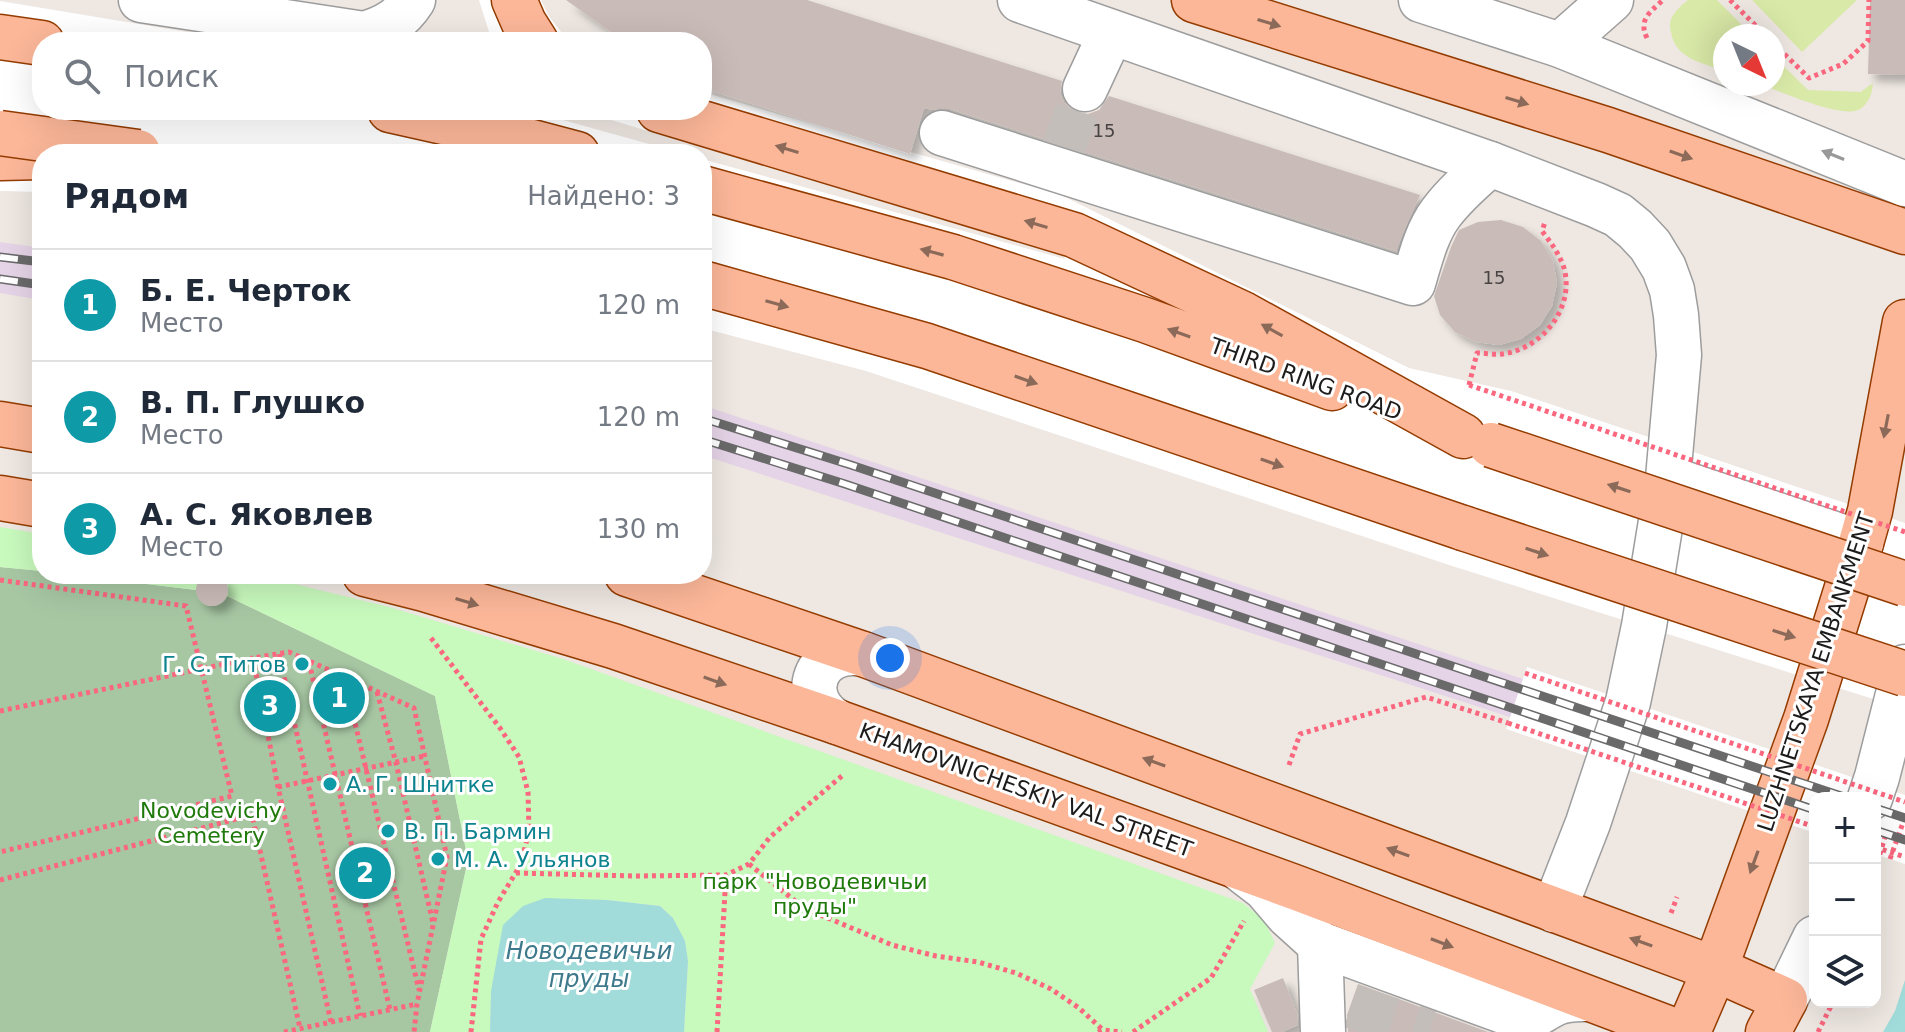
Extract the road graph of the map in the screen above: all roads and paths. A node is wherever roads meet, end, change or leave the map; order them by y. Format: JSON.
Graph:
{"nodes":[{"id":1,"x":413,"y":0,"type":"edge"},
{"id":2,"x":514,"y":0,"type":"edge"},
{"id":3,"x":1020,"y":0,"type":"edge"},
{"id":4,"x":1194,"y":0,"type":"edge"},
{"id":5,"x":1421,"y":0,"type":"edge"},
{"id":6,"x":1663,"y":0,"type":"edge"},
{"id":7,"x":1730,"y":0,"type":"edge"},
{"id":8,"x":1869,"y":0,"type":"edge"},
{"id":9,"x":136,"y":8,"type":"edge"},
{"id":10,"x":1629,"y":8,"type":"edge"},
{"id":11,"x":1754,"y":24,"type":"edge"},
{"id":12,"x":346,"y":32,"type":"edge"},
{"id":13,"x":372,"y":32,"type":"edge"},
{"id":14,"x":530,"y":32,"type":"edge"},
{"id":15,"x":1111,"y":33,"type":"junction"},
{"id":16,"x":0,"y":37,"type":"edge"},
{"id":17,"x":32,"y":42,"type":"edge"},
{"id":18,"x":1560,"y":45,"type":"junction"},
{"id":19,"x":1785,"y":55,"type":"edge"},
{"id":20,"x":1668,"y":88,"type":"junction"},
{"id":21,"x":1085,"y":89,"type":"tunnel mouth"},
{"id":22,"x":435,"y":120,"type":"edge"},
{"id":23,"x":692,"y":120,"type":"edge"},
{"id":24,"x":0,"y":133,"type":"edge"},
{"id":25,"x":942,"y":133,"type":"dead end"},
{"id":26,"x":70,"y":144,"type":"edge"},
{"id":27,"x":539,"y":144,"type":"edge"},
{"id":28,"x":32,"y":157,"type":"edge"},
{"id":29,"x":0,"y":158,"type":"edge"},
{"id":30,"x":1490,"y":164,"type":"junction"},
{"id":31,"x":1905,"y":184,"type":"edge"},
{"id":32,"x":712,"y":191,"type":"edge"},
{"id":33,"x":1792,"y":193,"type":"junction"},
{"id":34,"x":1542,"y":231,"type":"dead end"},
{"id":35,"x":1905,"y":232,"type":"edge"},
{"id":36,"x":712,"y":286,"type":"edge"},
{"id":37,"x":1905,"y":322,"type":"edge"},
{"id":38,"x":0,"y":424,"type":"edge"},
{"id":39,"x":32,"y":429,"type":"edge"},
{"id":40,"x":1463,"y":436,"type":"junction"},
{"id":41,"x":1668,"y":478,"type":"junction"},
{"id":42,"x":0,"y":498,"type":"edge"},
{"id":43,"x":32,"y":503,"type":"edge"},
{"id":44,"x":1905,"y":532,"type":"edge"},
{"id":45,"x":1861,"y":543,"type":"junction"},
{"id":46,"x":0,"y":580,"type":"edge"},
{"id":47,"x":404,"y":584,"type":"edge"},
{"id":48,"x":656,"y":584,"type":"edge"},
{"id":49,"x":1905,"y":584,"type":"edge"},
{"id":50,"x":431,"y":638,"type":"dead end"},
{"id":51,"x":279,"y":654,"type":"junction"},
{"id":52,"x":863,"y":654,"type":"junction"},
{"id":53,"x":253,"y":658,"type":"junction"},
{"id":54,"x":309,"y":661,"type":"junction"},
{"id":55,"x":1905,"y":667,"type":"edge"},
{"id":56,"x":201,"y":669,"type":"junction"},
{"id":57,"x":1525,"y":673,"type":"dead end"},
{"id":58,"x":1905,"y":674,"type":"edge"},
{"id":59,"x":343,"y":676,"type":"junction"},
{"id":60,"x":376,"y":691,"type":"junction"},
{"id":61,"x":0,"y":711,"type":"edge"},
{"id":62,"x":837,"y":722,"type":"junction"},
{"id":63,"x":425,"y":756,"type":"junction"},
{"id":64,"x":396,"y":763,"type":"junction"},
{"id":65,"x":1289,"y":765,"type":"dead end"},
{"id":66,"x":366,"y":769,"type":"junction"},
{"id":67,"x":336,"y":775,"type":"junction"},
{"id":68,"x":843,"y":775,"type":"dead end"},
{"id":69,"x":306,"y":781,"type":"junction"},
{"id":70,"x":278,"y":787,"type":"junction"},
{"id":71,"x":1872,"y":792,"type":"edge"},
{"id":72,"x":1905,"y":802,"type":"edge"},
{"id":73,"x":1905,"y":817,"type":"edge"},
{"id":74,"x":1809,"y":825,"type":"edge"},
{"id":75,"x":1881,"y":849,"type":"edge"},
{"id":76,"x":0,"y":852,"type":"edge"},
{"id":77,"x":1905,"y":857,"type":"edge"},
{"id":78,"x":1890,"y":859,"type":"dead end"},
{"id":79,"x":749,"y":864,"type":"junction"},
{"id":80,"x":1239,"y":868,"type":"junction"},
{"id":81,"x":516,"y":873,"type":"junction"},
{"id":82,"x":726,"y":875,"type":"junction"},
{"id":83,"x":0,"y":880,"type":"edge"},
{"id":84,"x":1677,"y":897,"type":"dead end"},
{"id":85,"x":1554,"y":910,"type":"junction"},
{"id":86,"x":1671,"y":913,"type":"dead end"},
{"id":87,"x":1245,"y":920,"type":"dead end"},
{"id":88,"x":433,"y":925,"type":"junction"},
{"id":89,"x":1320,"y":944,"type":"junction"},
{"id":90,"x":1809,"y":950,"type":"edge"},
{"id":91,"x":1715,"y":969,"type":"junction"},
{"id":92,"x":419,"y":993,"type":"junction"},
{"id":93,"x":1589,"y":999,"type":"junction"},
{"id":94,"x":417,"y":1004,"type":"junction"},
{"id":95,"x":1830,"y":1008,"type":"edge"},
{"id":96,"x":390,"y":1010,"type":"junction"},
{"id":97,"x":1332,"y":1011,"type":"edge"},
{"id":98,"x":360,"y":1016,"type":"junction"},
{"id":99,"x":1776,"y":1016,"type":"edge"},
{"id":100,"x":331,"y":1022,"type":"junction"},
{"id":101,"x":1513,"y":1025,"type":"edge"},
{"id":102,"x":300,"y":1028,"type":"junction"},
{"id":103,"x":1100,"y":1031,"type":"edge"},
{"id":104,"x":284,"y":1032,"type":"edge"},
{"id":105,"x":414,"y":1032,"type":"edge"},
{"id":106,"x":471,"y":1032,"type":"edge"},
{"id":107,"x":717,"y":1032,"type":"edge"},
{"id":108,"x":1122,"y":1032,"type":"edge"},
{"id":109,"x":1133,"y":1032,"type":"edge"},
{"id":110,"x":1678,"y":1032,"type":"edge"},
{"id":111,"x":1688,"y":1032,"type":"edge"},
{"id":112,"x":1818,"y":1032,"type":"edge"}],
"edges":[{"from":1,"to":13,"type":"street"},
{"from":2,"to":14,"type":"main road"},
{"from":3,"to":15,"type":"street"},
{"from":4,"to":33,"type":"main road","one_way":true},
{"from":5,"to":18,"type":"street"},
{"from":6,"to":10,"type":"path"},
{"from":7,"to":11,"type":"path"},
{"from":8,"to":19,"type":"path"},
{"from":9,"to":12,"type":"street"},
{"from":10,"to":18,"type":"street"},
{"from":15,"to":21,"type":"street"},
{"from":15,"to":30,"type":"street"},
{"from":16,"to":17,"type":"main road"},
{"from":18,"to":20,"type":"street"},
{"from":31,"to":20,"type":"street","one_way":true},
{"from":20,"to":33,"type":"street"},
{"from":22,"to":27,"type":"main road"},
{"from":40,"to":23,"type":"main road","one_way":true},
{"from":24,"to":26,"type":"main road","bridge":true},
{"from":25,"to":30,"type":"street"},
{"from":28,"to":29,"type":"main road"},
{"from":30,"to":41,"type":"street"},
{"from":40,"to":32,"type":"main road","name":"THIRD RING ROAD","one_way":true},
{"from":33,"to":35,"type":"main road"},
{"from":34,"to":44,"type":"path","bridge":true},
{"from":36,"to":58,"type":"main road","one_way":true,"bridge":true},
{"from":37,"to":45,"type":"main road","name":"LUZHNETSKAYA EMBANKMENT","one_way":true},
{"from":38,"to":39,"type":"main road"},
{"from":49,"to":40,"type":"main road","name":"THIRD RING ROAD","one_way":true,"bridge":true},
{"from":41,"to":45,"type":"street"},
{"from":41,"to":85,"type":"street"},
{"from":42,"to":43,"type":"main road"},
{"from":45,"to":91,"type":"main road","name":"LUZHNETSKAYA EMBANKMENT","one_way":true},
{"from":46,"to":56,"type":"path"},
{"from":47,"to":62,"type":"main road","name":"KHAMOVNICHESKIY VAL STREET","one_way":true},
{"from":48,"to":52,"type":"main road"},
{"from":50,"to":81,"type":"path"},
{"from":51,"to":53,"type":"path"},
{"from":51,"to":54,"type":"path"},
{"from":51,"to":69,"type":"path"},
{"from":52,"to":62,"type":"street"},
{"from":85,"to":52,"type":"main road","one_way":true},
{"from":53,"to":56,"type":"path"},
{"from":53,"to":70,"type":"path"},
{"from":54,"to":59,"type":"path"},
{"from":54,"to":67,"type":"path"},
{"from":55,"to":71,"type":"street"},
{"from":56,"to":61,"type":"path"},
{"from":56,"to":76,"type":"path"},
{"from":57,"to":72,"type":"path","bridge":true},
{"from":59,"to":60,"type":"path"},
{"from":59,"to":66,"type":"path"},
{"from":60,"to":63,"type":"path"},
{"from":60,"to":64,"type":"path"},
{"from":62,"to":80,"type":"main road","name":"KHAMOVNICHESKIY VAL STREET"},
{"from":63,"to":64,"type":"path"},
{"from":63,"to":88,"type":"path"},
{"from":64,"to":66,"type":"path"},
{"from":64,"to":88,"type":"path"},
{"from":65,"to":74,"type":"path","bridge":true},
{"from":66,"to":67,"type":"path"},
{"from":66,"to":92,"type":"path"},
{"from":67,"to":69,"type":"path"},
{"from":67,"to":96,"type":"path"},
{"from":68,"to":79,"type":"path"},
{"from":69,"to":70,"type":"path"},
{"from":69,"to":98,"type":"path"},
{"from":70,"to":100,"type":"path"},
{"from":73,"to":78,"type":"path"},
{"from":75,"to":77,"type":"path","bridge":true},
{"from":79,"to":82,"type":"path"},
{"from":79,"to":103,"type":"path"},
{"from":80,"to":89,"type":"street"},
{"from":80,"to":93,"type":"main road","name":"KHAMOVNICHESKIY VAL STREET","one_way":true},
{"from":81,"to":82,"type":"path"},
{"from":81,"to":106,"type":"path"},
{"from":82,"to":107,"type":"path"},
{"from":83,"to":102,"type":"path"},
{"from":84,"to":86,"type":"path"},
{"from":91,"to":85,"type":"main road","one_way":true},
{"from":87,"to":109,"type":"path"},
{"from":88,"to":92,"type":"path"},
{"from":89,"to":97,"type":"street"},
{"from":89,"to":101,"type":"street"},
{"from":90,"to":99,"type":"street"},
{"from":91,"to":99,"type":"main road"},
{"from":91,"to":111,"type":"main road","name":"LUZHNETSKAYA EMBANKMENT"},
{"from":92,"to":94,"type":"path"},
{"from":93,"to":101,"type":"street"},
{"from":93,"to":110,"type":"main road","name":"KHAMOVNICHESKIY VAL STREET"},
{"from":94,"to":96,"type":"path"},
{"from":94,"to":105,"type":"path"},
{"from":95,"to":112,"type":"path"},
{"from":96,"to":98,"type":"path"},
{"from":98,"to":100,"type":"path"},
{"from":100,"to":102,"type":"path"},
{"from":102,"to":104,"type":"path"},
{"from":103,"to":108,"type":"path"}]}
